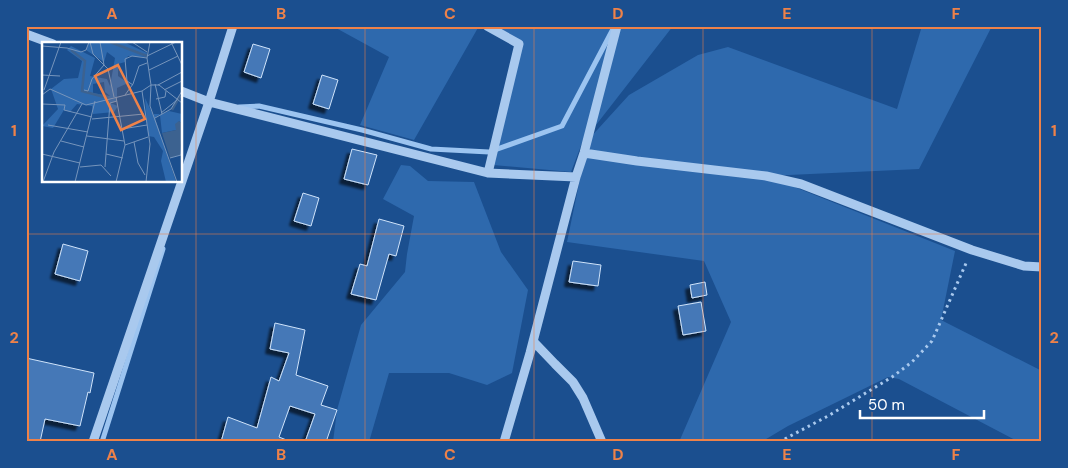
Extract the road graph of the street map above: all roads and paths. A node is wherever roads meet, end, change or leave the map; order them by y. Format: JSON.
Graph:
{"nodes":[{"id":1,"x":233,"y":26,"type":"edge"},
{"id":2,"x":487,"y":26,"type":"edge"},
{"id":3,"x":617,"y":26,"type":"edge"},
{"id":4,"x":26,"y":34,"type":"edge"},
{"id":5,"x":48,"y":42,"type":"edge"},
{"id":6,"x":182,"y":92,"type":"edge"},
{"id":7,"x":209,"y":102,"type":"junction"},
{"id":8,"x":584,"y":153,"type":"junction"},
{"id":9,"x":488,"y":174,"type":"junction"},
{"id":10,"x":576,"y":177,"type":"junction"},
{"id":11,"x":182,"y":181,"type":"edge"},
{"id":12,"x":182,"y":182,"type":"edge"},
{"id":13,"x":972,"y":250,"type":"junction"},
{"id":14,"x":1042,"y":267,"type":"edge"},
{"id":15,"x":533,"y":341,"type":"junction"},
{"id":16,"x":93,"y":442,"type":"edge"},
{"id":17,"x":504,"y":442,"type":"edge"},
{"id":18,"x":602,"y":442,"type":"edge"},
{"id":19,"x":779,"y":442,"type":"edge"}],
"edges":[{"from":1,"to":7,"type":"street"},
{"from":2,"to":9,"type":"street"},
{"from":3,"to":8,"type":"street"},
{"from":4,"to":5,"type":"street"},
{"from":6,"to":7,"type":"street"},
{"from":7,"to":9,"type":"street"},
{"from":7,"to":11,"type":"street"},
{"from":8,"to":10,"type":"street"},
{"from":8,"to":13,"type":"street"},
{"from":9,"to":10,"type":"street"},
{"from":10,"to":15,"type":"street"},
{"from":12,"to":16,"type":"street"},
{"from":13,"to":14,"type":"street"},
{"from":13,"to":19,"type":"path"},
{"from":15,"to":17,"type":"street"},
{"from":15,"to":18,"type":"street"}]}
